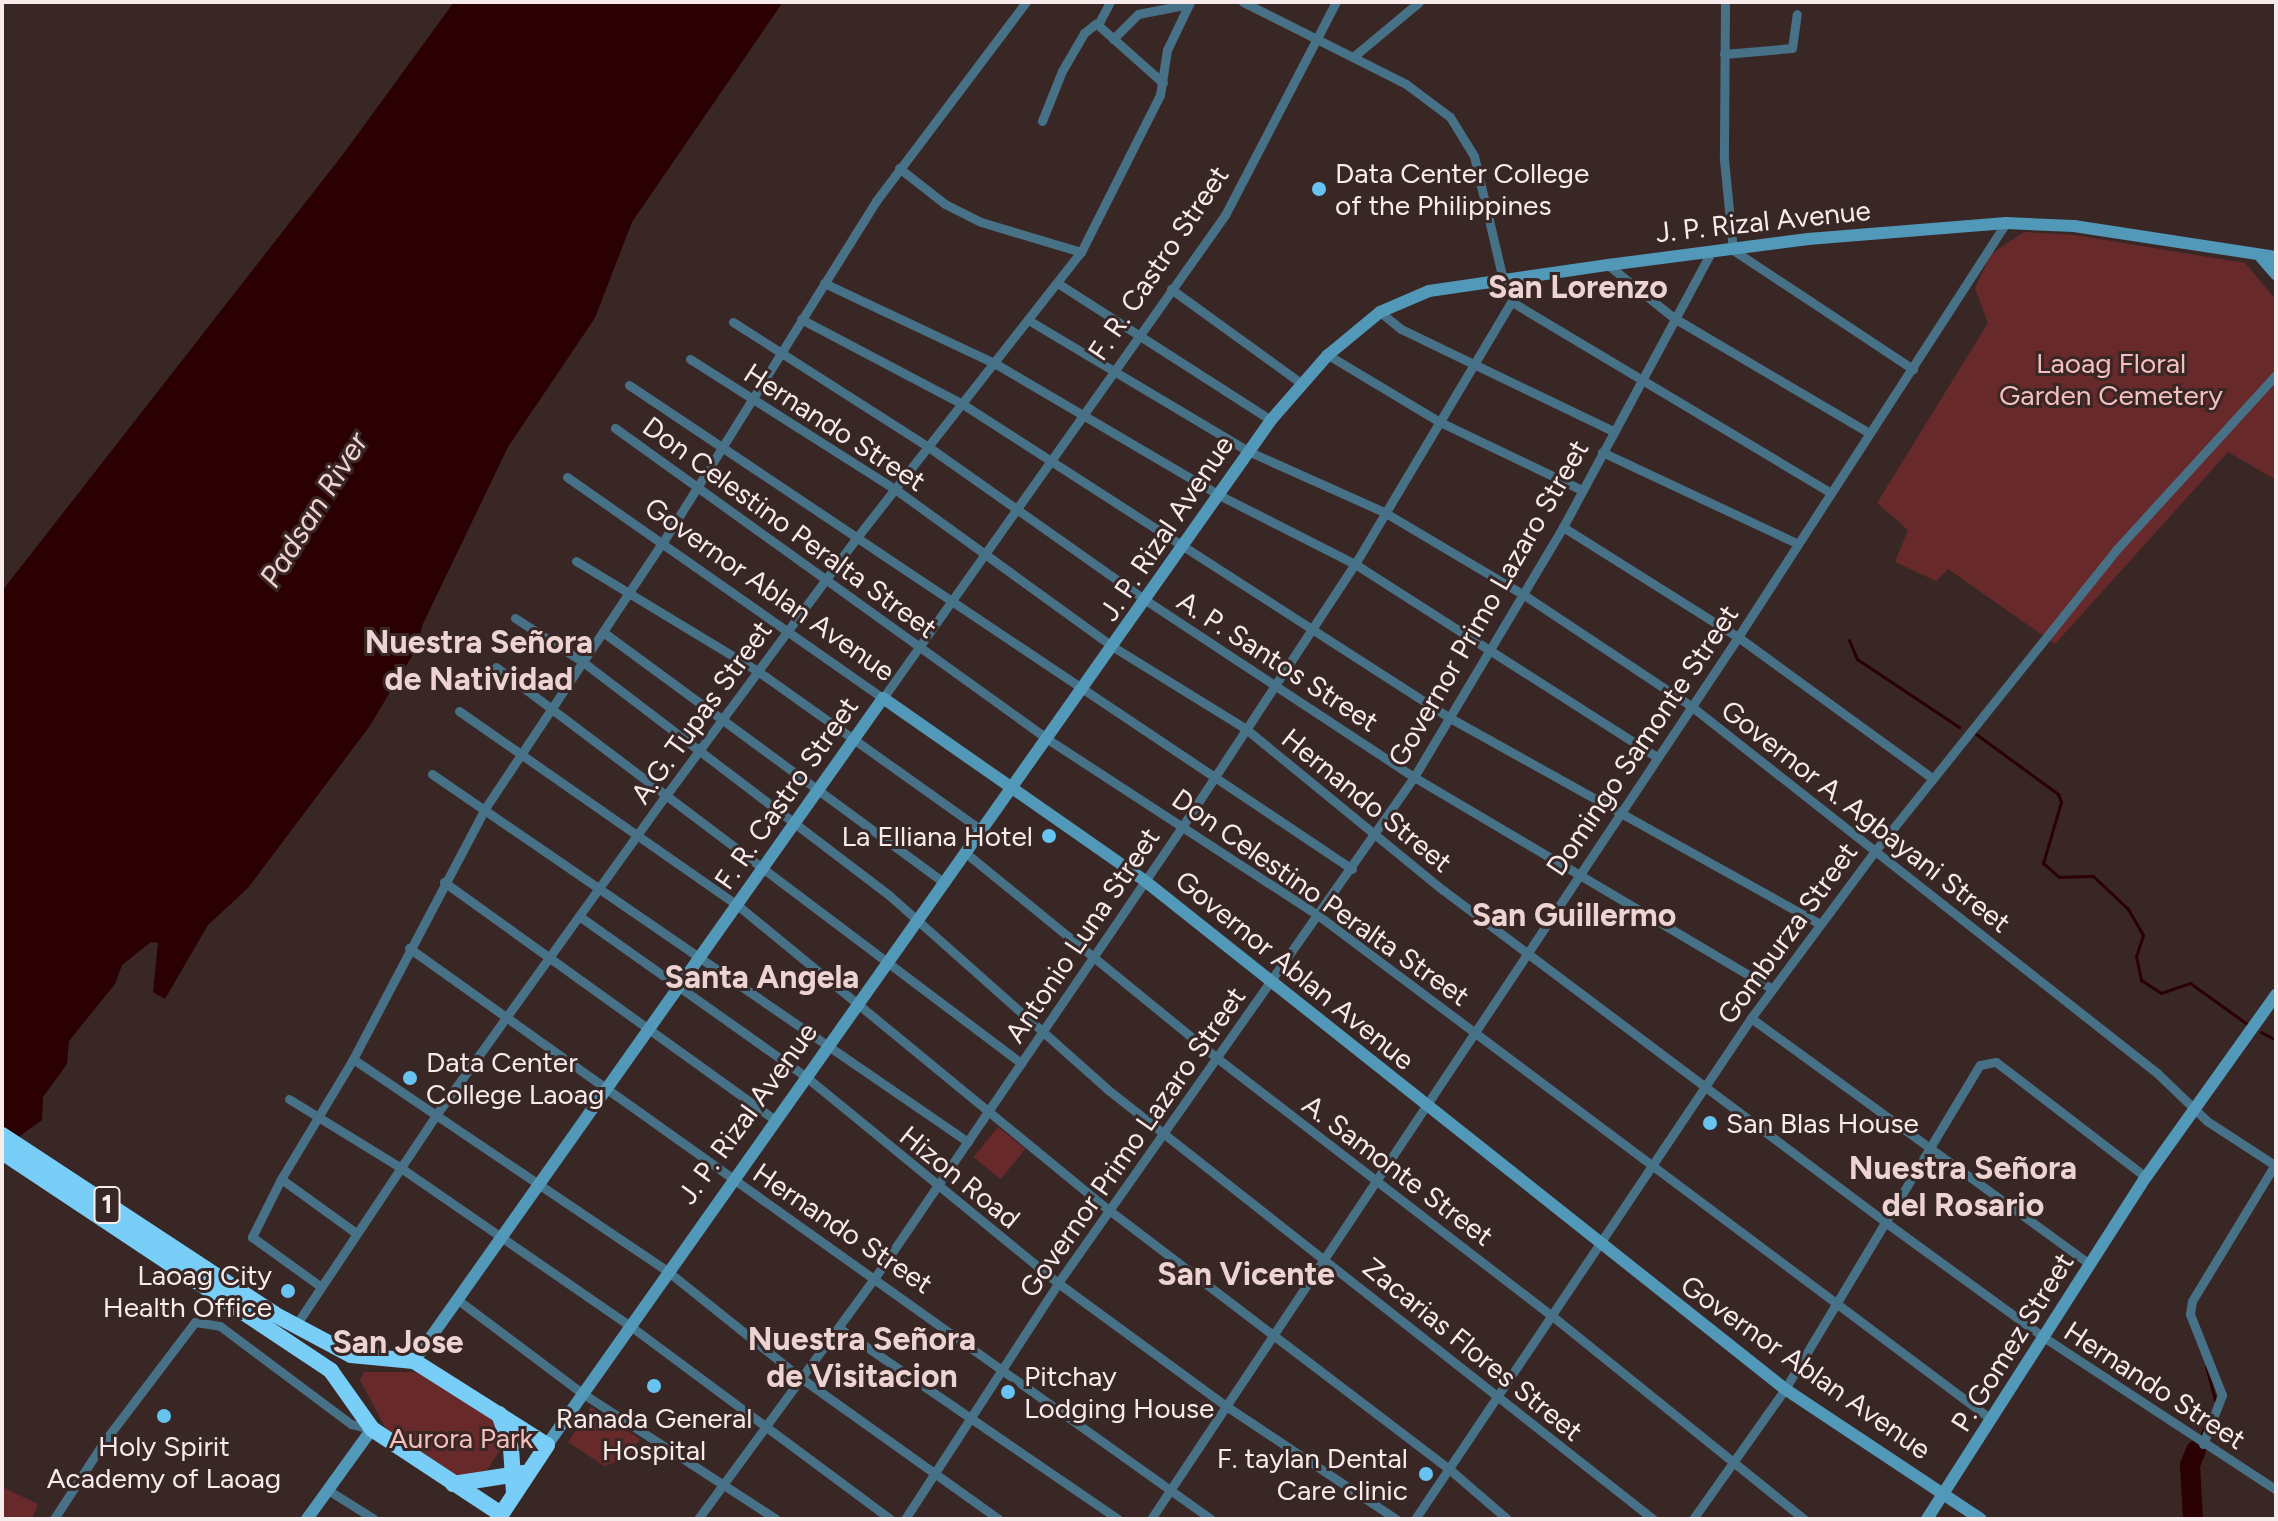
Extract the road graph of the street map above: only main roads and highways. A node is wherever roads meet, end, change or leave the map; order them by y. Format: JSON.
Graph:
{"nodes":[{"id":1,"x":2261,"y":257,"type":"junction"},
{"id":2,"x":2276,"y":257,"type":"edge"},
{"id":3,"x":2276,"y":274,"type":"edge"},
{"id":4,"x":883,"y":698,"type":"joint"},
{"id":5,"x":1016,"y":786,"type":"junction"},
{"id":6,"x":2276,"y":995,"type":"edge"},
{"id":7,"x":2,"y":1135,"type":"edge"},
{"id":8,"x":2,"y":1152,"type":"edge"},
{"id":9,"x":210,"y":1279,"type":"junction"},
{"id":10,"x":414,"y":1361,"type":"junction"},
{"id":11,"x":499,"y":1414,"type":"junction"},
{"id":12,"x":372,"y":1429,"type":"junction"},
{"id":13,"x":547,"y":1445,"type":"junction"},
{"id":14,"x":522,"y":1473,"type":"junction"},
{"id":15,"x":453,"y":1484,"type":"junction"},
{"id":16,"x":1945,"y":1493,"type":"junction"},
{"id":17,"x":499,"y":1517,"type":"edge"},
{"id":18,"x":307,"y":1519,"type":"edge"},
{"id":19,"x":1927,"y":1519,"type":"edge"},
{"id":20,"x":1981,"y":1519,"type":"edge"}],
"edges":[{"from":1,"to":2,"type":"main road","name":"J. P. Rizal Avenue"},
{"from":1,"to":3,"type":"main road"},
{"from":1,"to":5,"type":"main road","name":"J. P. Rizal Avenue"},
{"from":4,"to":5,"type":"main road","name":"Governor Ablan Avenue"},
{"from":4,"to":10,"type":"main road","name":"F. R. Castro Street"},
{"from":5,"to":13,"type":"main road","name":"J. P. Rizal Avenue"},
{"from":5,"to":16,"type":"main road","name":"Governor Ablan Avenue"},
{"from":6,"to":16,"type":"main road","name":"P. Gomez Street"},
{"from":7,"to":9,"type":"highway","number":"1"},
{"from":8,"to":9,"type":"highway","number":"1"},
{"from":9,"to":10,"type":"highway","number":"1"},
{"from":9,"to":12,"type":"highway","number":"1"},
{"from":10,"to":11,"type":"highway","number":"1"},
{"from":11,"to":13,"type":"highway","number":"1"},
{"from":11,"to":14,"type":"highway"},
{"from":12,"to":15,"type":"highway","number":"1"},
{"from":12,"to":18,"type":"main road"},
{"from":13,"to":14,"type":"highway","name":"J. P. Rizal Avenue"},
{"from":14,"to":15,"type":"highway"},
{"from":14,"to":17,"type":"highway","number":"1"},
{"from":15,"to":17,"type":"highway","number":"1"},
{"from":16,"to":19,"type":"main road","name":"P. Gomez Street"},
{"from":16,"to":20,"type":"main road","name":"Governor Ablan Avenue"}]}
